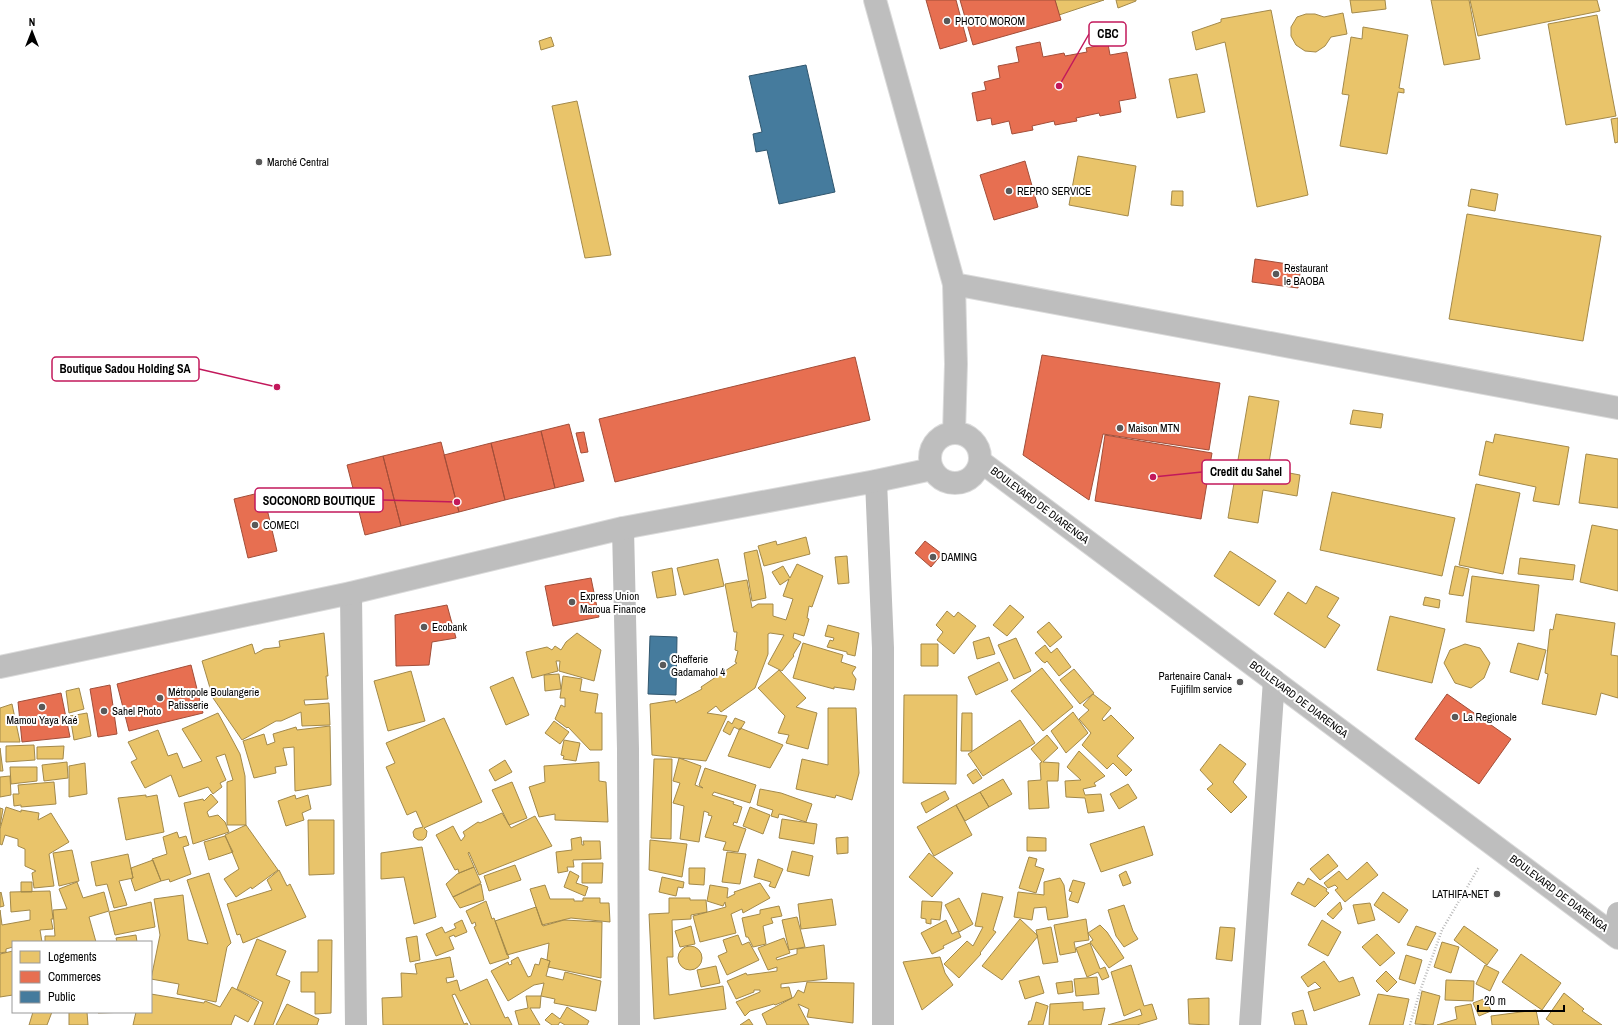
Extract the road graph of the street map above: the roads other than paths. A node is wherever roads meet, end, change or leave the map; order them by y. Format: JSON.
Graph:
{"nodes":[{"id":1,"x":875,"y":0,"type":"edge"},
{"id":2,"x":954,"y":284,"type":"junction"},
{"id":3,"x":1618,"y":408,"type":"edge"},
{"id":4,"x":954,"y":433,"type":"junction"},
{"id":5,"x":980,"y":461,"type":"junction"},
{"id":6,"x":932,"y":469,"type":"junction"},
{"id":7,"x":876,"y":482,"type":"junction"},
{"id":8,"x":623,"y":528,"type":"junction"},
{"id":9,"x":351,"y":593,"type":"junction"},
{"id":10,"x":0,"y":668,"type":"edge"},
{"id":11,"x":1274,"y":680,"type":"junction"},
{"id":12,"x":1618,"y":913,"type":"edge"},
{"id":13,"x":1616,"y":936,"type":"edge"},
{"id":14,"x":356,"y":1025,"type":"edge"},
{"id":15,"x":629,"y":1025,"type":"edge"},
{"id":16,"x":883,"y":1025,"type":"edge"},
{"id":17,"x":1250,"y":1025,"type":"edge"}],
"edges":[{"from":1,"to":2,"type":"main road"},
{"from":2,"to":3,"type":"main road"},
{"from":2,"to":4,"type":"main road"},
{"from":4,"to":5,"type":"main road"},
{"from":4,"to":6,"type":"main road"},
{"from":5,"to":6,"type":"main road"},
{"from":5,"to":11,"type":"main road","name":"BOULEVARD DE DIARENGA"},
{"from":6,"to":7,"type":"main road"},
{"from":7,"to":8,"type":"main road"},
{"from":7,"to":16,"type":"main road"},
{"from":8,"to":9,"type":"main road"},
{"from":8,"to":15,"type":"main road"},
{"from":9,"to":10,"type":"main road"},
{"from":9,"to":14,"type":"main road"},
{"from":11,"to":13,"type":"main road","name":"BOULEVARD DE DIARENGA"},
{"from":11,"to":17,"type":"main road"},
{"from":12,"to":13,"type":"main road"}]}
